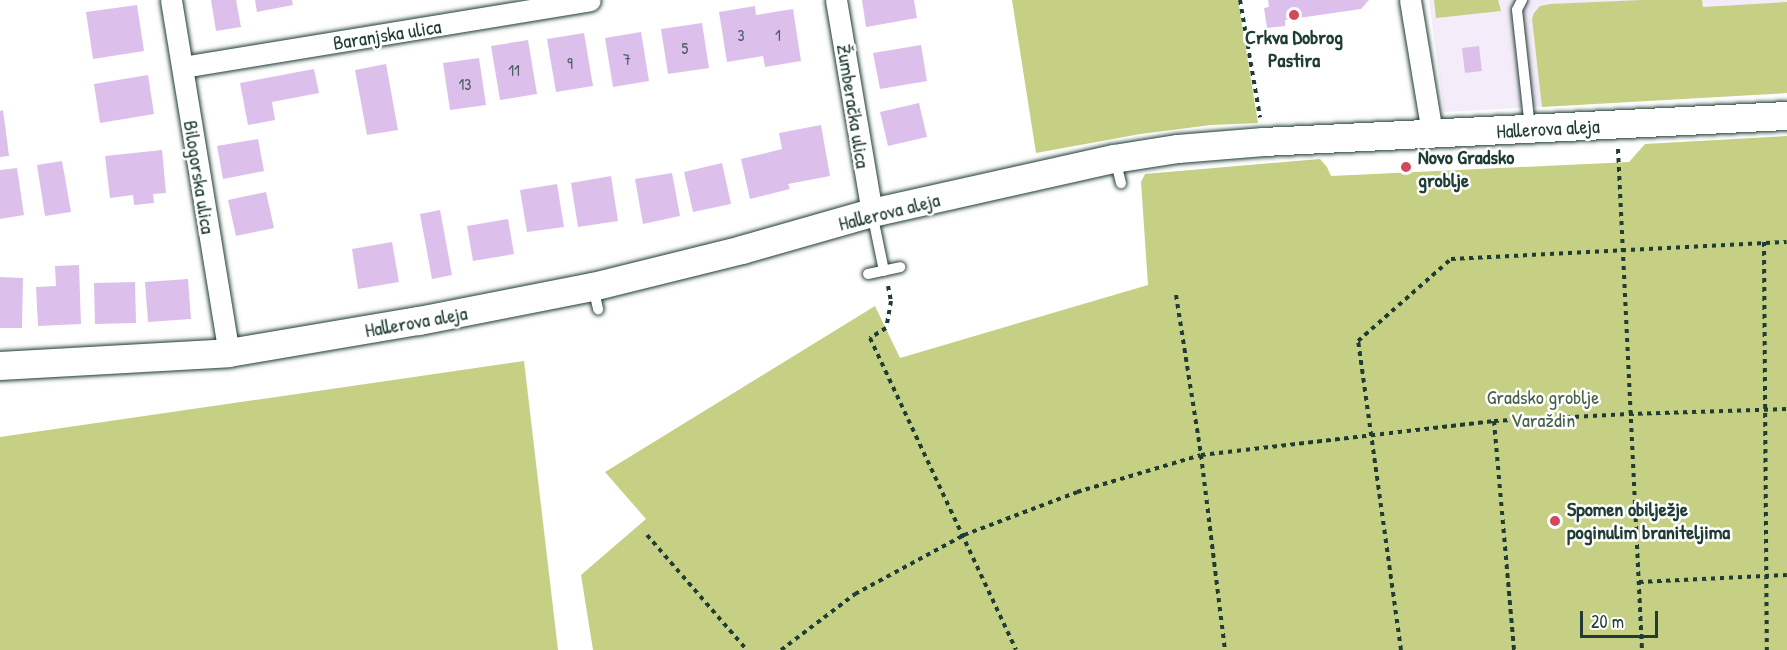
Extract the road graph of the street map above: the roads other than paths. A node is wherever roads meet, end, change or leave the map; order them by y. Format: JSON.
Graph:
{"nodes":[{"id":1,"x":171,"y":0,"type":"edge"},
{"id":2,"x":590,"y":0,"type":"edge"},
{"id":3,"x":836,"y":0,"type":"edge"},
{"id":4,"x":1410,"y":0,"type":"edge"},
{"id":5,"x":1519,"y":1,"type":"edge"},
{"id":6,"x":183,"y":67,"type":"junction"},
{"id":7,"x":1787,"y":116,"type":"edge"},
{"id":8,"x":1530,"y":129,"type":"junction"},
{"id":9,"x":1432,"y":133,"type":"junction"},
{"id":10,"x":872,"y":213,"type":"junction"},
{"id":11,"x":900,"y":267,"type":"dead end"},
{"id":12,"x":884,"y":271,"type":"junction"},
{"id":13,"x":868,"y":274,"type":"dead end"},
{"id":14,"x":229,"y":354,"type":"junction"},
{"id":15,"x":0,"y":366,"type":"edge"}],
"edges":[{"from":1,"to":6,"type":"street","name":"Bilogorska ulica"},
{"from":2,"to":6,"type":"street","name":"Baranjska ulica"},
{"from":3,"to":10,"type":"street","name":"Žumberačka ulica"},
{"from":4,"to":9,"type":"street"},
{"from":5,"to":8,"type":"lane"},
{"from":6,"to":14,"type":"street","name":"Bilogorska ulica"},
{"from":7,"to":8,"type":"main road","name":"Hallerova aleja"},
{"from":8,"to":9,"type":"main road","name":"Hallerova aleja"},
{"from":9,"to":10,"type":"main road","name":"Hallerova aleja"},
{"from":10,"to":12,"type":"lane"},
{"from":10,"to":14,"type":"main road","name":"Hallerova aleja"},
{"from":11,"to":12,"type":"lane"},
{"from":12,"to":13,"type":"lane"},
{"from":14,"to":15,"type":"main road","name":"Hallerova aleja"}]}
